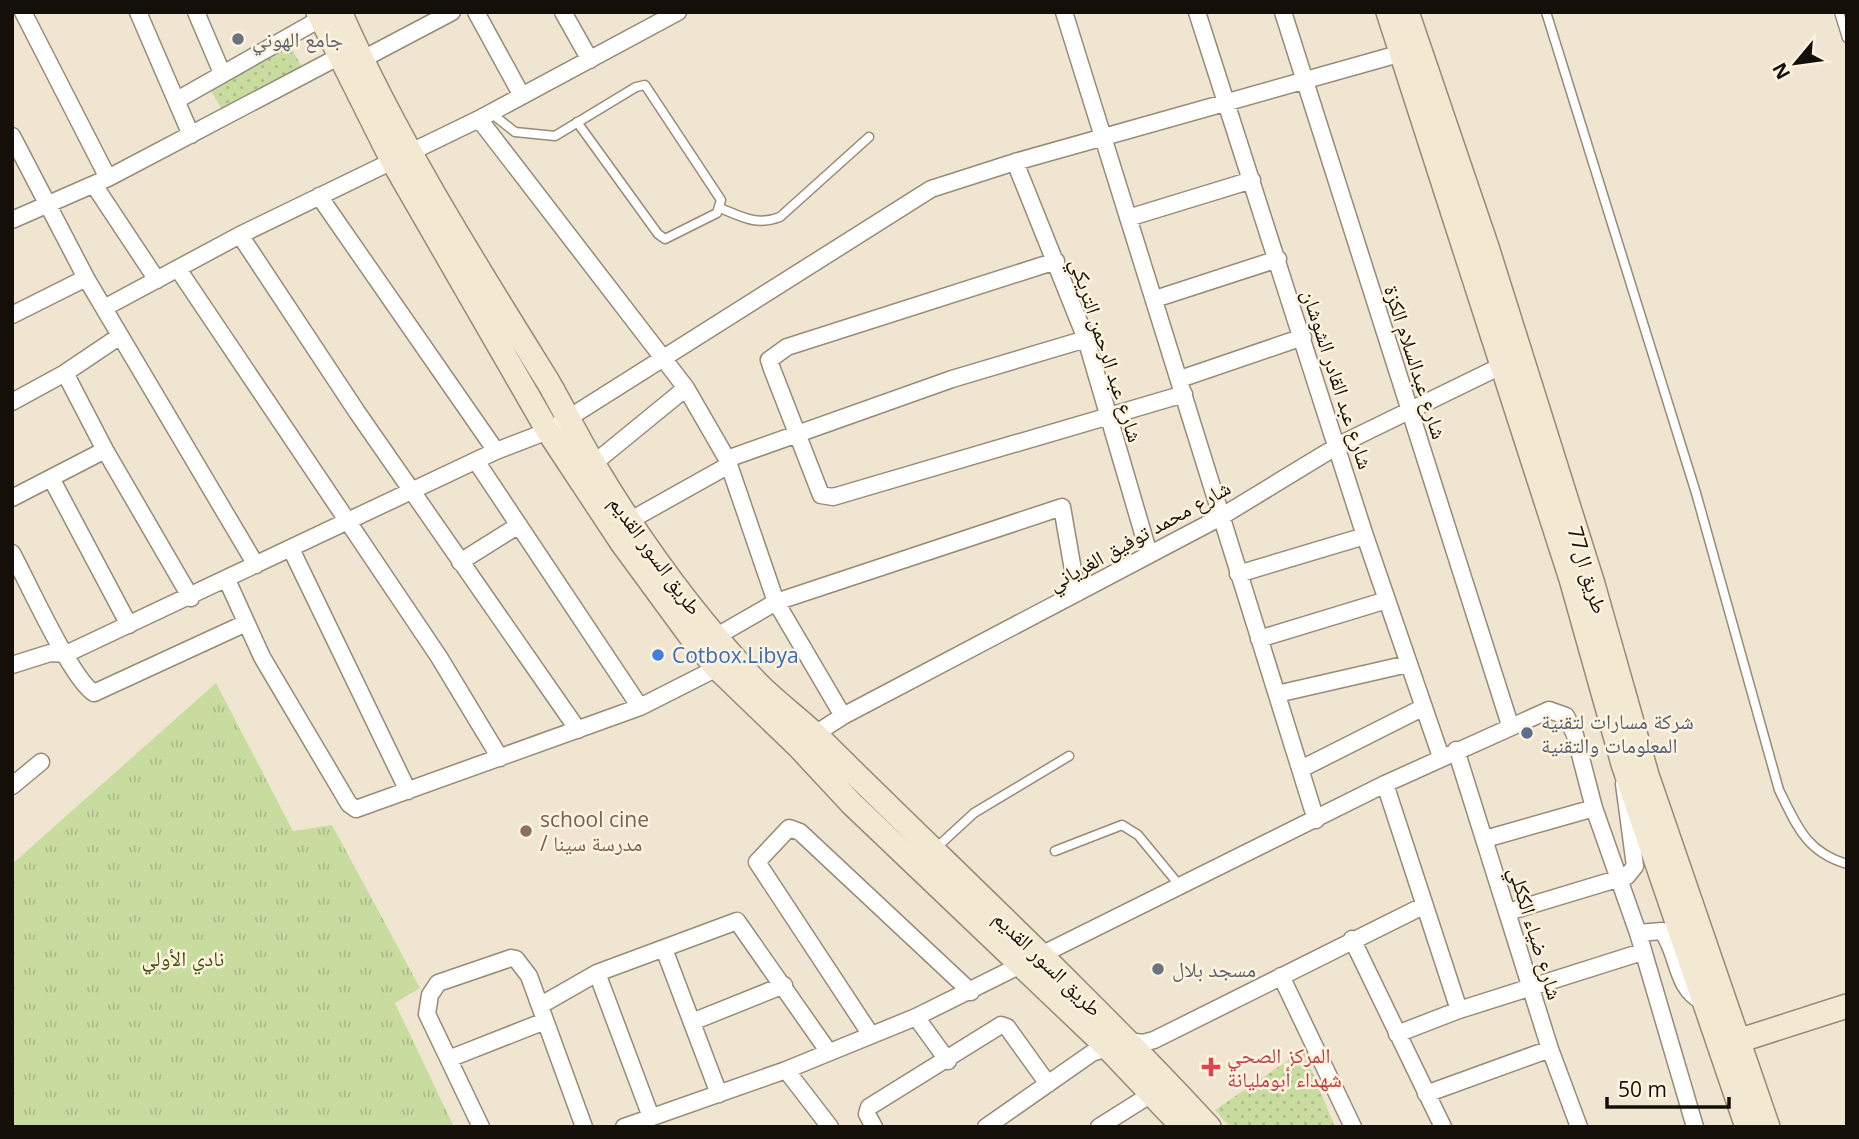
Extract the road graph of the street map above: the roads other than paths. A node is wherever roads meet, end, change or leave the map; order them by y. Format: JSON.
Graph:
{"nodes":[{"id":1,"x":23,"y":12,"type":"edge"},
{"id":2,"x":138,"y":12,"type":"edge"},
{"id":3,"x":196,"y":12,"type":"edge"},
{"id":4,"x":452,"y":12,"type":"edge"},
{"id":5,"x":476,"y":12,"type":"edge"},
{"id":6,"x":563,"y":12,"type":"edge"},
{"id":7,"x":678,"y":12,"type":"edge"},
{"id":8,"x":1064,"y":12,"type":"edge"},
{"id":9,"x":1198,"y":12,"type":"edge"},
{"id":10,"x":1283,"y":12,"type":"edge"},
{"id":11,"x":1388,"y":12,"type":"edge"},
{"id":12,"x":1407,"y":12,"type":"edge"},
{"id":13,"x":1546,"y":12,"type":"edge"},
{"id":14,"x":1839,"y":12,"type":"edge"},
{"id":15,"x":326,"y":14,"type":"edge"},
{"id":16,"x":1847,"y":38,"type":"edge"},
{"id":17,"x":1402,"y":53,"type":"junction"},
{"id":18,"x":349,"y":59,"type":"junction"},
{"id":19,"x":590,"y":61,"type":"junction"},
{"id":20,"x":222,"y":73,"type":"junction"},
{"id":21,"x":1305,"y":81,"type":"junction"},
{"id":22,"x":522,"y":96,"type":"junction"},
{"id":23,"x":177,"y":100,"type":"junction"},
{"id":24,"x":1227,"y":103,"type":"junction"},
{"id":25,"x":485,"y":116,"type":"junction"},
{"id":26,"x":577,"y":122,"type":"junction"},
{"id":27,"x":191,"y":135,"type":"junction"},
{"id":28,"x":12,"y":136,"type":"edge"},
{"id":29,"x":869,"y":137,"type":"dead end"},
{"id":30,"x":1102,"y":138,"type":"junction"},
{"id":31,"x":401,"y":156,"type":"junction"},
{"id":32,"x":1015,"y":162,"type":"junction"},
{"id":33,"x":1252,"y":180,"type":"junction"},
{"id":34,"x":101,"y":182,"type":"junction"},
{"id":35,"x":319,"y":196,"type":"junction"},
{"id":36,"x":46,"y":203,"type":"junction"},
{"id":37,"x":720,"y":208,"type":"junction"},
{"id":38,"x":1128,"y":218,"type":"junction"},
{"id":39,"x":12,"y":220,"type":"edge"},
{"id":40,"x":240,"y":234,"type":"junction"},
{"id":41,"x":1477,"y":250,"type":"junction"},
{"id":42,"x":1278,"y":259,"type":"junction"},
{"id":43,"x":1056,"y":261,"type":"junction"},
{"id":44,"x":178,"y":269,"type":"junction"},
{"id":45,"x":86,"y":278,"type":"junction"},
{"id":46,"x":157,"y":280,"type":"junction"},
{"id":47,"x":1155,"y":299,"type":"junction"},
{"id":48,"x":104,"y":308,"type":"junction"},
{"id":49,"x":12,"y":315,"type":"edge"},
{"id":50,"x":120,"y":336,"type":"junction"},
{"id":51,"x":1303,"y":337,"type":"junction"},
{"id":52,"x":1086,"y":339,"type":"junction"},
{"id":53,"x":665,"y":358,"type":"junction"},
{"id":54,"x":1503,"y":365,"type":"junction"},
{"id":55,"x":65,"y":373,"type":"junction"},
{"id":56,"x":1182,"y":386,"type":"junction"},
{"id":57,"x":686,"y":388,"type":"junction"},
{"id":58,"x":12,"y":402,"type":"edge"},
{"id":59,"x":1410,"y":410,"type":"junction"},
{"id":60,"x":1107,"y":417,"type":"junction"},
{"id":61,"x":570,"y":418,"type":"junction"},
{"id":62,"x":548,"y":430,"type":"junction"},
{"id":63,"x":796,"y":432,"type":"junction"},
{"id":64,"x":1339,"y":445,"type":"junction"},
{"id":65,"x":105,"y":450,"type":"junction"},
{"id":66,"x":496,"y":451,"type":"junction"},
{"id":67,"x":476,"y":461,"type":"junction"},
{"id":68,"x":728,"y":462,"type":"junction"},
{"id":69,"x":593,"y":464,"type":"junction"},
{"id":70,"x":51,"y":478,"type":"junction"},
{"id":71,"x":413,"y":492,"type":"junction"},
{"id":72,"x":12,"y":498,"type":"edge"},
{"id":73,"x":1219,"y":517,"type":"junction"},
{"id":74,"x":629,"y":521,"type":"junction"},
{"id":75,"x":347,"y":522,"type":"junction"},
{"id":76,"x":519,"y":525,"type":"junction"},
{"id":77,"x":1366,"y":536,"type":"junction"},
{"id":78,"x":291,"y":549,"type":"junction"},
{"id":79,"x":12,"y":554,"type":"edge"},
{"id":80,"x":1149,"y":554,"type":"junction"},
{"id":81,"x":460,"y":562,"type":"junction"},
{"id":82,"x":256,"y":565,"type":"junction"},
{"id":83,"x":1238,"y":574,"type":"junction"},
{"id":84,"x":227,"y":580,"type":"junction"},
{"id":85,"x":1077,"y":593,"type":"junction"},
{"id":86,"x":191,"y":598,"type":"junction"},
{"id":87,"x":1387,"y":600,"type":"junction"},
{"id":88,"x":776,"y":602,"type":"junction"},
{"id":89,"x":246,"y":622,"type":"junction"},
{"id":90,"x":129,"y":625,"type":"junction"},
{"id":91,"x":717,"y":636,"type":"junction"},
{"id":92,"x":1259,"y":639,"type":"junction"},
{"id":93,"x":66,"y":654,"type":"junction"},
{"id":94,"x":1408,"y":664,"type":"junction"},
{"id":95,"x":12,"y":665,"type":"edge"},
{"id":96,"x":717,"y":668,"type":"junction"},
{"id":97,"x":1277,"y":694,"type":"junction"},
{"id":98,"x":640,"y":707,"type":"junction"},
{"id":99,"x":1424,"y":708,"type":"junction"},
{"id":100,"x":843,"y":716,"type":"junction"},
{"id":101,"x":1510,"y":725,"type":"junction"},
{"id":102,"x":578,"y":730,"type":"junction"},
{"id":103,"x":807,"y":740,"type":"junction"},
{"id":104,"x":1457,"y":750,"type":"junction"},
{"id":105,"x":1069,"y":756,"type":"dead end"},
{"id":106,"x":1441,"y":757,"type":"junction"},
{"id":107,"x":500,"y":758,"type":"junction"},
{"id":108,"x":41,"y":762,"type":"dead end"},
{"id":109,"x":1623,"y":764,"type":"junction"},
{"id":110,"x":1301,"y":769,"type":"junction"},
{"id":111,"x":1385,"y":784,"type":"junction"},
{"id":112,"x":12,"y":786,"type":"edge"},
{"id":113,"x":408,"y":791,"type":"junction"},
{"id":114,"x":1594,"y":808,"type":"junction"},
{"id":115,"x":1316,"y":820,"type":"junction"},
{"id":116,"x":1485,"y":839,"type":"junction"},
{"id":117,"x":933,"y":851,"type":"junction"},
{"id":118,"x":1055,"y":851,"type":"dead end"},
{"id":119,"x":1847,"y":864,"type":"edge"},
{"id":120,"x":1617,"y":878,"type":"junction"},
{"id":121,"x":1180,"y":886,"type":"junction"},
{"id":122,"x":1423,"y":906,"type":"junction"},
{"id":123,"x":1508,"y":912,"type":"junction"},
{"id":124,"x":1638,"y":933,"type":"junction"},
{"id":125,"x":1352,"y":939,"type":"junction"},
{"id":126,"x":664,"y":949,"type":"junction"},
{"id":127,"x":1642,"y":952,"type":"junction"},
{"id":128,"x":1031,"y":960,"type":"junction"},
{"id":129,"x":597,"y":973,"type":"junction"},
{"id":130,"x":1281,"y":976,"type":"junction"},
{"id":131,"x":784,"y":985,"type":"junction"},
{"id":132,"x":1531,"y":987,"type":"junction"},
{"id":133,"x":971,"y":992,"type":"junction"},
{"id":134,"x":1702,"y":1001,"type":"junction"},
{"id":135,"x":1847,"y":1006,"type":"edge"},
{"id":136,"x":1459,"y":1010,"type":"junction"},
{"id":137,"x":543,"y":1013,"type":"junction"},
{"id":138,"x":916,"y":1017,"type":"junction"},
{"id":139,"x":692,"y":1022,"type":"junction"},
{"id":140,"x":1397,"y":1034,"type":"junction"},
{"id":141,"x":870,"y":1035,"type":"junction"},
{"id":142,"x":1738,"y":1041,"type":"junction"},
{"id":143,"x":1118,"y":1044,"type":"junction"},
{"id":144,"x":1550,"y":1049,"type":"junction"},
{"id":145,"x":828,"y":1051,"type":"junction"},
{"id":146,"x":451,"y":1058,"type":"junction"},
{"id":147,"x":948,"y":1061,"type":"junction"},
{"id":148,"x":786,"y":1070,"type":"junction"},
{"id":149,"x":1048,"y":1084,"type":"junction"},
{"id":150,"x":1153,"y":1093,"type":"junction"},
{"id":151,"x":719,"y":1094,"type":"junction"},
{"id":152,"x":1426,"y":1094,"type":"junction"},
{"id":153,"x":652,"y":1117,"type":"junction"},
{"id":154,"x":481,"y":1127,"type":"edge"},
{"id":155,"x":584,"y":1127,"type":"edge"},
{"id":156,"x":624,"y":1127,"type":"edge"},
{"id":157,"x":830,"y":1127,"type":"edge"},
{"id":158,"x":874,"y":1127,"type":"edge"},
{"id":159,"x":986,"y":1127,"type":"edge"},
{"id":160,"x":1099,"y":1127,"type":"edge"},
{"id":161,"x":1183,"y":1127,"type":"edge"},
{"id":162,"x":1209,"y":1127,"type":"edge"},
{"id":163,"x":1353,"y":1127,"type":"edge"},
{"id":164,"x":1443,"y":1127,"type":"edge"},
{"id":165,"x":1579,"y":1127,"type":"edge"},
{"id":166,"x":1695,"y":1127,"type":"edge"},
{"id":167,"x":1747,"y":1127,"type":"edge"},
{"id":168,"x":1768,"y":1127,"type":"edge"}],
"edges":[{"from":1,"to":34,"type":"street"},
{"from":2,"to":23,"type":"street"},
{"from":3,"to":20,"type":"street"},
{"from":4,"to":18,"type":"street"},
{"from":5,"to":22,"type":"street"},
{"from":6,"to":19,"type":"street"},
{"from":7,"to":19,"type":"street"},
{"from":8,"to":30,"type":"street"},
{"from":9,"to":24,"type":"street","name":"شارع عبد القادر الشوشان"},
{"from":10,"to":21,"type":"street","name":"شارع عبدالسلام الكزة"},
{"from":11,"to":17,"type":"main road","name":"طريق ال77"},
{"from":12,"to":41,"type":"main road","name":"طريق ال77"},
{"from":13,"to":119,"type":"lane"},
{"from":14,"to":16,"type":"lane"},
{"from":15,"to":18,"type":"main road","name":"طريق السور القديم"},
{"from":15,"to":20,"type":"street"},
{"from":17,"to":21,"type":"street"},
{"from":17,"to":41,"type":"main road","name":"طريق ال77"},
{"from":18,"to":27,"type":"street"},
{"from":18,"to":31,"type":"main road","name":"طريق السور القديم"},
{"from":19,"to":22,"type":"street"},
{"from":20,"to":23,"type":"street"},
{"from":21,"to":24,"type":"street"},
{"from":21,"to":59,"type":"street","name":"شارع عبدالسلام الكزة"},
{"from":22,"to":25,"type":"street"},
{"from":23,"to":27,"type":"street"},
{"from":24,"to":30,"type":"street"},
{"from":24,"to":33,"type":"street","name":"شارع عبد القادر الشوشان"},
{"from":25,"to":26,"type":"lane"},
{"from":25,"to":31,"type":"street"},
{"from":25,"to":53,"type":"street"},
{"from":26,"to":37,"type":"lane"},
{"from":26,"to":37,"type":"lane"},
{"from":27,"to":34,"type":"street"},
{"from":28,"to":36,"type":"street"},
{"from":29,"to":37,"type":"lane"},
{"from":30,"to":32,"type":"street"},
{"from":30,"to":38,"type":"street"},
{"from":31,"to":35,"type":"street"},
{"from":31,"to":61,"type":"main road","name":"طريق السور القديم"},
{"from":31,"to":62,"type":"main road","name":"طريق السور القديم"},
{"from":32,"to":43,"type":"street","name":"شارع عبد الرحمن التريكي"},
{"from":32,"to":53,"type":"street"},
{"from":33,"to":38,"type":"street"},
{"from":33,"to":42,"type":"street","name":"شارع عبد القادر الشوشان"},
{"from":34,"to":36,"type":"street"},
{"from":34,"to":46,"type":"street"},
{"from":35,"to":40,"type":"street"},
{"from":35,"to":66,"type":"street"},
{"from":36,"to":39,"type":"street"},
{"from":36,"to":45,"type":"street"},
{"from":38,"to":47,"type":"street"},
{"from":40,"to":44,"type":"street"},
{"from":40,"to":71,"type":"street"},
{"from":41,"to":54,"type":"main road","name":"طريق ال77"},
{"from":41,"to":142,"type":"main road","name":"طريق ال77"},
{"from":42,"to":47,"type":"street"},
{"from":42,"to":51,"type":"street","name":"شارع عبد القادر الشوشان"},
{"from":43,"to":52,"type":"street","name":"شارع عبد الرحمن التريكي"},
{"from":43,"to":63,"type":"street"},
{"from":44,"to":46,"type":"street"},
{"from":44,"to":75,"type":"street"},
{"from":45,"to":48,"type":"street"},
{"from":45,"to":49,"type":"street"},
{"from":46,"to":48,"type":"street"},
{"from":47,"to":56,"type":"street"},
{"from":48,"to":50,"type":"street"},
{"from":50,"to":55,"type":"street"},
{"from":50,"to":82,"type":"street"},
{"from":51,"to":56,"type":"street"},
{"from":51,"to":64,"type":"street","name":"شارع عبد القادر الشوشان"},
{"from":52,"to":60,"type":"street","name":"شارع عبد الرحمن التريكي"},
{"from":52,"to":63,"type":"street"},
{"from":53,"to":57,"type":"street"},
{"from":53,"to":61,"type":"street"},
{"from":54,"to":59,"type":"street","name":"شارع محمد توفيق الغرياني"},
{"from":54,"to":109,"type":"main road","name":"طريق ال77"},
{"from":55,"to":58,"type":"street"},
{"from":55,"to":65,"type":"street"},
{"from":56,"to":60,"type":"street"},
{"from":56,"to":73,"type":"street"},
{"from":57,"to":68,"type":"street"},
{"from":57,"to":69,"type":"street"},
{"from":59,"to":64,"type":"street","name":"شارع محمد توفيق الغرياني"},
{"from":59,"to":101,"type":"street","name":"شارع عبدالسلام الكزة"},
{"from":60,"to":63,"type":"street"},
{"from":60,"to":80,"type":"street","name":"شارع عبد الرحمن التريكي"},
{"from":61,"to":62,"type":"street"},
{"from":61,"to":69,"type":"main road","name":"طريق السور القديم"},
{"from":62,"to":66,"type":"street"},
{"from":62,"to":96,"type":"main road","name":"طريق السور القديم"},
{"from":63,"to":68,"type":"street"},
{"from":64,"to":73,"type":"street","name":"شارع محمد توفيق الغرياني"},
{"from":64,"to":77,"type":"street","name":"شارع عبد القادر الشوشان"},
{"from":65,"to":70,"type":"street"},
{"from":65,"to":86,"type":"street"},
{"from":66,"to":67,"type":"street"},
{"from":67,"to":71,"type":"street"},
{"from":67,"to":76,"type":"street"},
{"from":68,"to":74,"type":"street"},
{"from":68,"to":88,"type":"street"},
{"from":69,"to":74,"type":"main road","name":"طريق السور القديم"},
{"from":70,"to":72,"type":"street"},
{"from":70,"to":90,"type":"street"},
{"from":71,"to":75,"type":"street"},
{"from":71,"to":81,"type":"street"},
{"from":73,"to":80,"type":"street","name":"شارع محمد توفيق الغرياني"},
{"from":73,"to":83,"type":"street"},
{"from":74,"to":91,"type":"main road","name":"طريق السور القديم"},
{"from":75,"to":78,"type":"street"},
{"from":75,"to":107,"type":"street"},
{"from":76,"to":81,"type":"street"},
{"from":76,"to":98,"type":"street"},
{"from":77,"to":83,"type":"street"},
{"from":77,"to":87,"type":"street","name":"شارع عبد القادر الشوشان"},
{"from":78,"to":82,"type":"street"},
{"from":78,"to":113,"type":"street"},
{"from":79,"to":93,"type":"street"},
{"from":80,"to":85,"type":"street","name":"شارع محمد توفيق الغرياني"},
{"from":81,"to":102,"type":"street"},
{"from":82,"to":84,"type":"street"},
{"from":83,"to":92,"type":"street"},
{"from":84,"to":86,"type":"street"},
{"from":84,"to":89,"type":"street"},
{"from":85,"to":88,"type":"street"},
{"from":85,"to":100,"type":"street","name":"شارع محمد توفيق الغرياني"},
{"from":86,"to":90,"type":"street"},
{"from":87,"to":92,"type":"street"},
{"from":87,"to":94,"type":"street","name":"شارع عبد القادر الشوشان"},
{"from":88,"to":91,"type":"street"},
{"from":88,"to":100,"type":"street"},
{"from":89,"to":93,"type":"street"},
{"from":89,"to":113,"type":"street"},
{"from":90,"to":93,"type":"street"},
{"from":91,"to":103,"type":"main road","name":"طريق السور القديم"},
{"from":92,"to":97,"type":"street"},
{"from":93,"to":95,"type":"street"},
{"from":94,"to":97,"type":"street"},
{"from":94,"to":99,"type":"street","name":"شارع عبد القادر الشوشان"},
{"from":96,"to":98,"type":"street"},
{"from":96,"to":103,"type":"main road","name":"طريق السور القديم"},
{"from":97,"to":110,"type":"street"},
{"from":98,"to":102,"type":"street"},
{"from":99,"to":106,"type":"street","name":"شارع عبد القادر الشوشان"},
{"from":99,"to":110,"type":"street"},
{"from":100,"to":103,"type":"street","name":"شارع محمد توفيق الغرياني"},
{"from":101,"to":104,"type":"street"},
{"from":101,"to":114,"type":"street"},
{"from":102,"to":107,"type":"street"},
{"from":103,"to":117,"type":"main road","name":"طريق السور القديم"},
{"from":103,"to":128,"type":"main road","name":"طريق السور القديم"},
{"from":104,"to":106,"type":"street"},
{"from":104,"to":116,"type":"street","name":"شارع ضياء الككلي"},
{"from":105,"to":117,"type":"lane"},
{"from":106,"to":111,"type":"street"},
{"from":107,"to":113,"type":"street"},
{"from":108,"to":112,"type":"street"},
{"from":109,"to":120,"type":"street"},
{"from":109,"to":134,"type":"main road","name":"طريق ال77"},
{"from":110,"to":115,"type":"street"},
{"from":111,"to":115,"type":"street"},
{"from":111,"to":122,"type":"street"},
{"from":114,"to":116,"type":"street"},
{"from":114,"to":120,"type":"street"},
{"from":115,"to":121,"type":"street"},
{"from":116,"to":123,"type":"street","name":"شارع ضياء الككلي"},
{"from":117,"to":128,"type":"main road","name":"طريق السور القديم"},
{"from":118,"to":121,"type":"lane"},
{"from":120,"to":123,"type":"street"},
{"from":120,"to":124,"type":"street"},
{"from":121,"to":128,"type":"street"},
{"from":122,"to":125,"type":"street"},
{"from":122,"to":136,"type":"street"},
{"from":123,"to":132,"type":"street","name":"شارع ضياء الككلي"},
{"from":124,"to":127,"type":"street"},
{"from":124,"to":134,"type":"street"},
{"from":125,"to":130,"type":"street"},
{"from":125,"to":140,"type":"street"},
{"from":126,"to":129,"type":"street"},
{"from":126,"to":131,"type":"street"},
{"from":126,"to":139,"type":"street"},
{"from":127,"to":132,"type":"street"},
{"from":127,"to":166,"type":"street"},
{"from":128,"to":133,"type":"street"},
{"from":128,"to":143,"type":"main road","name":"طريق السور القديم"},
{"from":129,"to":137,"type":"street"},
{"from":129,"to":153,"type":"street"},
{"from":130,"to":143,"type":"street"},
{"from":130,"to":163,"type":"street"},
{"from":131,"to":139,"type":"street"},
{"from":131,"to":145,"type":"street"},
{"from":132,"to":136,"type":"street"},
{"from":132,"to":144,"type":"street","name":"شارع ضياء الككلي"},
{"from":133,"to":138,"type":"street"},
{"from":133,"to":141,"type":"street"},
{"from":134,"to":167,"type":"main road","name":"طريق ال77"},
{"from":135,"to":142,"type":"main road"},
{"from":136,"to":140,"type":"street"},
{"from":137,"to":146,"type":"street"},
{"from":137,"to":146,"type":"street"},
{"from":137,"to":155,"type":"street"},
{"from":138,"to":141,"type":"street"},
{"from":138,"to":147,"type":"street"},
{"from":139,"to":151,"type":"street"},
{"from":140,"to":152,"type":"street"},
{"from":141,"to":145,"type":"street"},
{"from":142,"to":168,"type":"main road","name":"طريق ال77"},
{"from":143,"to":149,"type":"street"},
{"from":143,"to":150,"type":"main road","name":"طريق السور القديم"},
{"from":143,"to":162,"type":"main road","name":"طريق السور القديم"},
{"from":144,"to":152,"type":"street"},
{"from":144,"to":165,"type":"street","name":"شارع ضياء الككلي"},
{"from":145,"to":148,"type":"street"},
{"from":146,"to":154,"type":"street"},
{"from":147,"to":149,"type":"street"},
{"from":147,"to":158,"type":"street"},
{"from":148,"to":151,"type":"street"},
{"from":148,"to":157,"type":"street"},
{"from":149,"to":159,"type":"street"},
{"from":150,"to":160,"type":"street"},
{"from":150,"to":161,"type":"main road","name":"طريق السور القديم"},
{"from":151,"to":153,"type":"street"},
{"from":152,"to":164,"type":"street"},
{"from":153,"to":156,"type":"street"}]}
